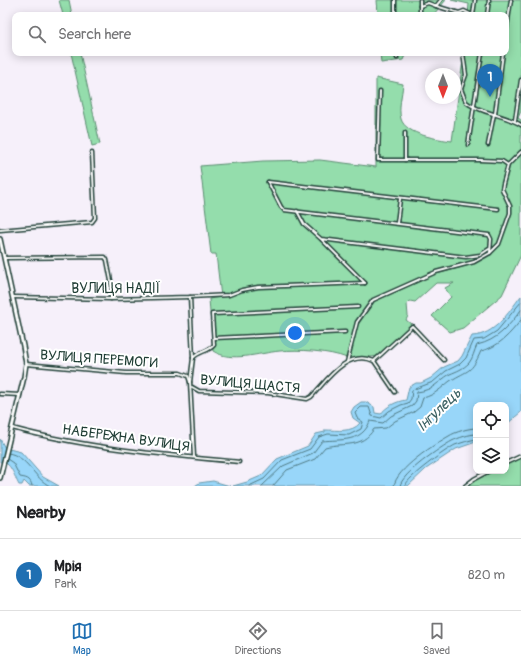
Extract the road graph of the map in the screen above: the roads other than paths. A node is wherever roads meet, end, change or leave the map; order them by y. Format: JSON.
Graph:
{"nodes":[{"id":1,"x":395,"y":0,"type":"edge"},
{"id":2,"x":420,"y":0,"type":"edge"},
{"id":3,"x":441,"y":0,"type":"edge"},
{"id":4,"x":475,"y":0,"type":"edge"},
{"id":5,"x":489,"y":0,"type":"edge"},
{"id":6,"x":511,"y":0,"type":"edge"},
{"id":7,"x":420,"y":6,"type":"junction"},
{"id":8,"x":436,"y":6,"type":"junction"},
{"id":9,"x":395,"y":12,"type":"edge"},
{"id":10,"x":420,"y":12,"type":"edge"},
{"id":11,"x":456,"y":12,"type":"edge"},
{"id":12,"x":473,"y":12,"type":"edge"},
{"id":13,"x":487,"y":12,"type":"edge"},
{"id":14,"x":509,"y":14,"type":"edge"},
{"id":15,"x":463,"y":56,"type":"edge"},
{"id":16,"x":482,"y":56,"type":"edge"},
{"id":17,"x":503,"y":56,"type":"edge"},
{"id":18,"x":521,"y":80,"type":"edge"},
{"id":19,"x":380,"y":91,"type":"dead end"},
{"id":20,"x":475,"y":106,"type":"junction"},
{"id":21,"x":494,"y":114,"type":"junction"},
{"id":22,"x":515,"y":120,"type":"junction"},
{"id":23,"x":521,"y":125,"type":"edge"},
{"id":24,"x":405,"y":133,"type":"dead end"},
{"id":25,"x":468,"y":145,"type":"dead end"},
{"id":26,"x":488,"y":145,"type":"dead end"},
{"id":27,"x":521,"y":152,"type":"edge"},
{"id":28,"x":92,"y":153,"type":"dead end"},
{"id":29,"x":405,"y":160,"type":"junction"},
{"id":30,"x":508,"y":165,"type":"junction"},
{"id":31,"x":400,"y":198,"type":"junction"},
{"id":32,"x":498,"y":209,"type":"dead end"},
{"id":33,"x":297,"y":211,"type":"junction"},
{"id":34,"x":397,"y":223,"type":"junction"},
{"id":35,"x":0,"y":230,"type":"edge"},
{"id":36,"x":321,"y":239,"type":"junction"},
{"id":37,"x":0,"y":240,"type":"edge"},
{"id":38,"x":490,"y":248,"type":"junction"},
{"id":39,"x":490,"y":253,"type":"junction"},
{"id":40,"x":4,"y":258,"type":"junction"},
{"id":41,"x":13,"y":297,"type":"junction"},
{"id":42,"x":190,"y":297,"type":"junction"},
{"id":43,"x":111,"y":299,"type":"junction"},
{"id":44,"x":358,"y":307,"type":"dead end"},
{"id":45,"x":345,"y":332,"type":"dead end"},
{"id":46,"x":214,"y":338,"type":"junction"},
{"id":47,"x":193,"y":358,"type":"junction"},
{"id":48,"x":444,"y":360,"type":"dead end"},
{"id":49,"x":374,"y":361,"type":"junction"},
{"id":50,"x":347,"y":362,"type":"junction"},
{"id":51,"x":26,"y":364,"type":"junction"},
{"id":52,"x":190,"y":382,"type":"junction"},
{"id":53,"x":192,"y":387,"type":"junction"},
{"id":54,"x":395,"y":392,"type":"dead end"},
{"id":55,"x":0,"y":394,"type":"edge"},
{"id":56,"x":20,"y":395,"type":"junction"},
{"id":57,"x":12,"y":428,"type":"junction"},
{"id":58,"x":521,"y":456,"type":"edge"},
{"id":59,"x":194,"y":458,"type":"junction"},
{"id":60,"x":239,"y":462,"type":"dead end"},
{"id":61,"x":509,"y":462,"type":"edge"},
{"id":62,"x":483,"y":474,"type":"edge"},
{"id":63,"x":0,"y":478,"type":"edge"},
{"id":64,"x":465,"y":486,"type":"edge"}],
"edges":[{"from":1,"to":9,"type":"street"},
{"from":2,"to":7,"type":"street"},
{"from":3,"to":8,"type":"street"},
{"from":4,"to":12,"type":"street"},
{"from":5,"to":13,"type":"street"},
{"from":6,"to":14,"type":"street"},
{"from":7,"to":8,"type":"street"},
{"from":7,"to":10,"type":"street"},
{"from":8,"to":11,"type":"street"},
{"from":15,"to":20,"type":"street"},
{"from":16,"to":20,"type":"street"},
{"from":17,"to":21,"type":"street"},
{"from":18,"to":22,"type":"street"},
{"from":19,"to":29,"type":"street"},
{"from":20,"to":21,"type":"street"},
{"from":20,"to":25,"type":"street"},
{"from":21,"to":22,"type":"street"},
{"from":21,"to":26,"type":"street"},
{"from":22,"to":23,"type":"street"},
{"from":24,"to":29,"type":"street"},
{"from":27,"to":30,"type":"street"},
{"from":28,"to":35,"type":"street"},
{"from":29,"to":30,"type":"street"},
{"from":30,"to":39,"type":"street"},
{"from":31,"to":32,"type":"street"},
{"from":31,"to":33,"type":"street"},
{"from":31,"to":34,"type":"street"},
{"from":33,"to":34,"type":"street"},
{"from":33,"to":36,"type":"street"},
{"from":34,"to":38,"type":"street"},
{"from":36,"to":38,"type":"street"},
{"from":36,"to":42,"type":"street","name":"ВУЛИЦЯ НАДІЇ"},
{"from":37,"to":40,"type":"main road"},
{"from":38,"to":39,"type":"street"},
{"from":39,"to":50,"type":"street"},
{"from":40,"to":41,"type":"main road"},
{"from":40,"to":43,"type":"street"},
{"from":41,"to":43,"type":"street","name":"ВУЛИЦЯ НАДІЇ"},
{"from":41,"to":51,"type":"main road"},
{"from":42,"to":43,"type":"street","name":"ВУЛИЦЯ НАДІЇ"},
{"from":42,"to":47,"type":"street"},
{"from":44,"to":46,"type":"street"},
{"from":45,"to":46,"type":"street"},
{"from":46,"to":47,"type":"street"},
{"from":47,"to":52,"type":"street"},
{"from":48,"to":49,"type":"street"},
{"from":49,"to":50,"type":"street"},
{"from":49,"to":54,"type":"street"},
{"from":50,"to":53,"type":"street","name":"ВУЛИЦЯ ЩАСТЯ"},
{"from":51,"to":52,"type":"street","name":"ВУЛИЦЯ ПЕРЕМОГИ"},
{"from":51,"to":56,"type":"main road"},
{"from":52,"to":53,"type":"street"},
{"from":53,"to":59,"type":"street"},
{"from":55,"to":56,"type":"street"},
{"from":56,"to":57,"type":"main road"},
{"from":57,"to":59,"type":"street","name":"НАБЕРЕЖНА ВУЛИЦЯ"},
{"from":57,"to":63,"type":"main road"},
{"from":58,"to":61,"type":"street"},
{"from":59,"to":60,"type":"street","name":"НАБЕРЕЖНА ВУЛИЦЯ"},
{"from":62,"to":64,"type":"street"}]}
